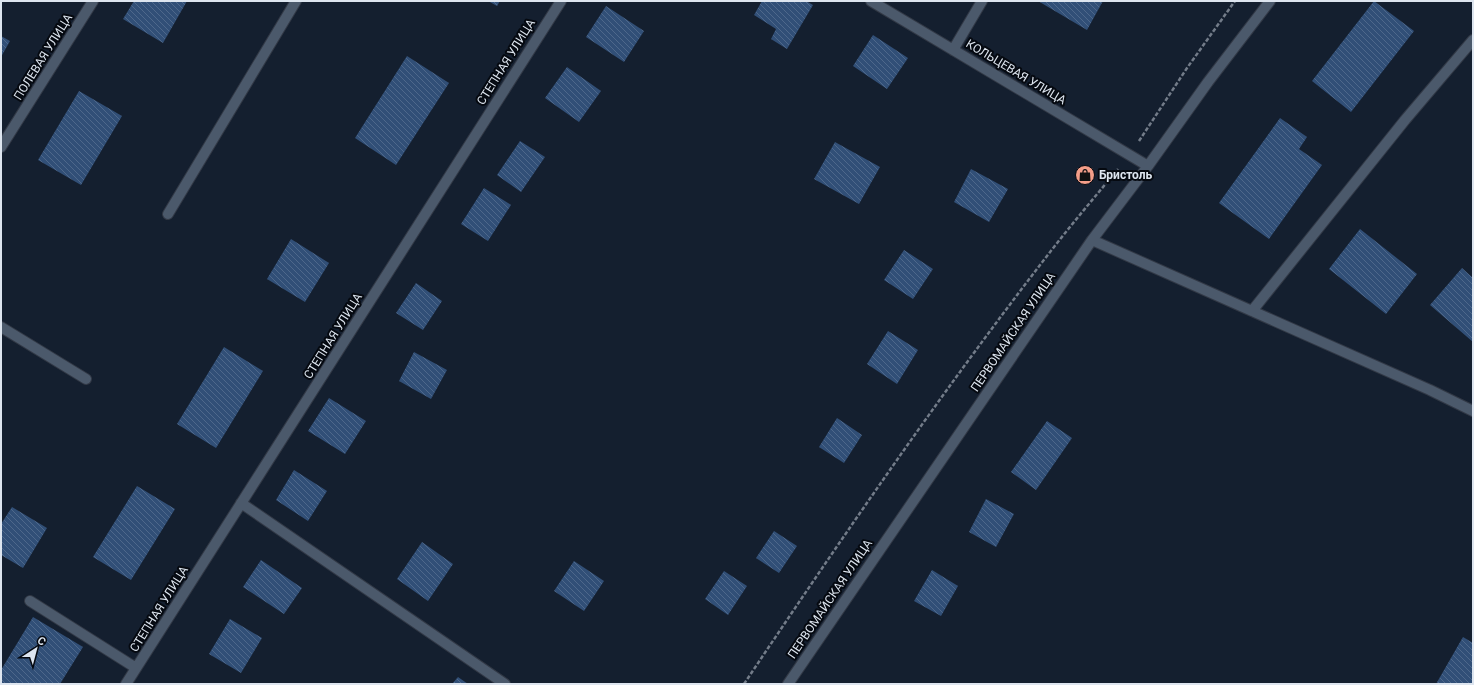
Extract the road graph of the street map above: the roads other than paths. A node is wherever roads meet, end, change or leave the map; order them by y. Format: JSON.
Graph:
{"nodes":[{"id":1,"x":93,"y":1,"type":"edge"},
{"id":2,"x":296,"y":1,"type":"edge"},
{"id":3,"x":561,"y":1,"type":"edge"},
{"id":4,"x":871,"y":1,"type":"edge"},
{"id":5,"x":982,"y":1,"type":"edge"},
{"id":6,"x":1270,"y":1,"type":"edge"},
{"id":7,"x":1473,"y":40,"type":"edge"},
{"id":8,"x":953,"y":50,"type":"junction"},
{"id":9,"x":1,"y":147,"type":"edge"},
{"id":10,"x":1148,"y":166,"type":"junction"},
{"id":11,"x":168,"y":214,"type":"dead end"},
{"id":12,"x":1092,"y":240,"type":"junction"},
{"id":13,"x":1252,"y":311,"type":"junction"},
{"id":14,"x":1,"y":327,"type":"edge"},
{"id":15,"x":86,"y":379,"type":"dead end"},
{"id":16,"x":1473,"y":411,"type":"edge"},
{"id":17,"x":241,"y":503,"type":"junction"},
{"id":18,"x":30,"y":601,"type":"dead end"},
{"id":19,"x":136,"y":668,"type":"junction"},
{"id":20,"x":126,"y":684,"type":"edge"},
{"id":21,"x":505,"y":684,"type":"edge"},
{"id":22,"x":788,"y":684,"type":"edge"}],
"edges":[{"from":1,"to":9,"type":"street","name":"ПОЛЕВАЯ УЛИЦА"},
{"from":2,"to":11,"type":"street"},
{"from":3,"to":17,"type":"street","name":"СТЕПНАЯ УЛИЦА"},
{"from":4,"to":8,"type":"street","name":"КОЛЬЦЕВАЯ УЛИЦА"},
{"from":5,"to":8,"type":"street"},
{"from":6,"to":10,"type":"street","name":"ПЕРВОМАЙСКАЯ УЛИЦА"},
{"from":7,"to":13,"type":"street"},
{"from":8,"to":10,"type":"street","name":"КОЛЬЦЕВАЯ УЛИЦА"},
{"from":10,"to":12,"type":"street","name":"ПЕРВОМАЙСКАЯ УЛИЦА"},
{"from":12,"to":13,"type":"street"},
{"from":12,"to":22,"type":"street","name":"ПЕРВОМАЙСКАЯ УЛИЦА"},
{"from":13,"to":16,"type":"street"},
{"from":14,"to":15,"type":"street"},
{"from":17,"to":19,"type":"street","name":"СТЕПНАЯ УЛИЦА"},
{"from":17,"to":21,"type":"street"},
{"from":18,"to":19,"type":"street"},
{"from":19,"to":20,"type":"street","name":"СТЕПНАЯ УЛИЦА"}]}
